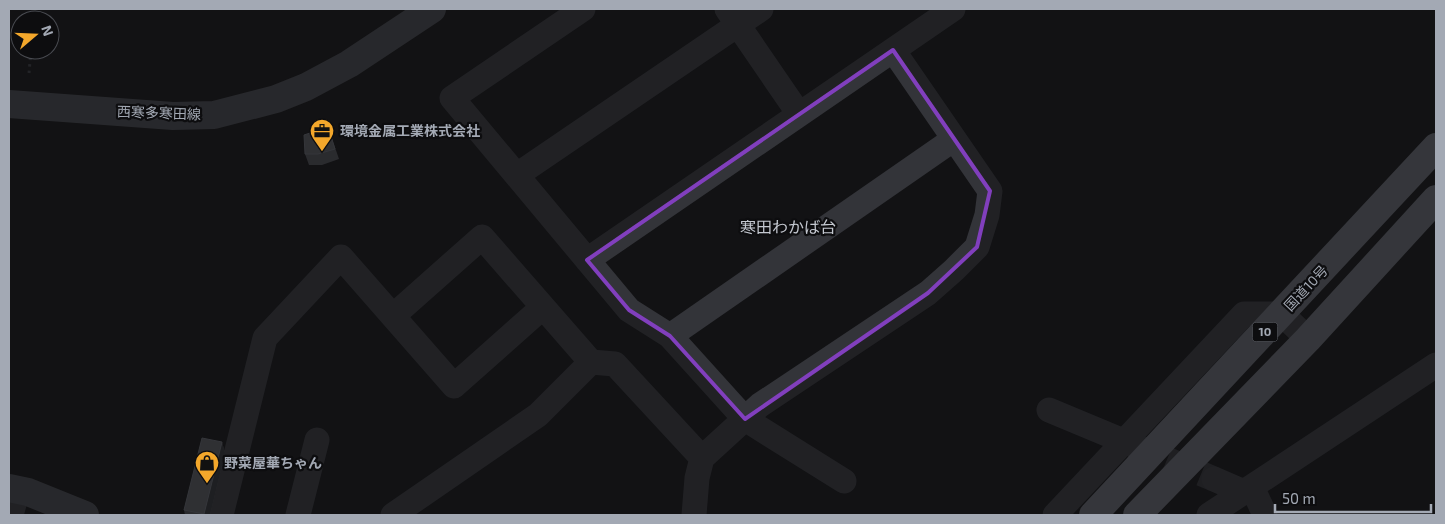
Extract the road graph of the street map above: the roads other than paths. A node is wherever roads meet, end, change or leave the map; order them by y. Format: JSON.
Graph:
{"nodes":[{"id":1,"x":432,"y":9,"type":"edge"},
{"id":2,"x":583,"y":9,"type":"edge"},
{"id":3,"x":761,"y":9,"type":"edge"},
{"id":4,"x":953,"y":9,"type":"edge"},
{"id":5,"x":732,"y":17,"type":"edge"},
{"id":6,"x":893,"y":50,"type":"junction"},
{"id":7,"x":9,"y":104,"type":"edge"},
{"id":8,"x":799,"y":114,"type":"junction"},
{"id":9,"x":954,"y":139,"type":"junction"},
{"id":10,"x":1436,"y":147,"type":"edge"},
{"id":11,"x":517,"y":175,"type":"junction"},
{"id":12,"x":1436,"y":199,"type":"edge"},
{"id":13,"x":586,"y":260,"type":"junction"},
{"id":14,"x":542,"y":307,"type":"junction"},
{"id":15,"x":1282,"y":314,"type":"junction"},
{"id":16,"x":393,"y":316,"type":"junction"},
{"id":17,"x":670,"y":336,"type":"junction"},
{"id":18,"x":1308,"y":339,"type":"junction"},
{"id":19,"x":591,"y":362,"type":"junction"},
{"id":20,"x":1436,"y":365,"type":"edge"},
{"id":21,"x":1049,"y":410,"type":"dead end"},
{"id":22,"x":745,"y":419,"type":"junction"},
{"id":23,"x":318,"y":440,"type":"dead end"},
{"id":24,"x":1128,"y":443,"type":"junction"},
{"id":25,"x":702,"y":458,"type":"junction"},
{"id":26,"x":1214,"y":479,"type":"tunnel mouth"},
{"id":27,"x":844,"y":481,"type":"dead end"},
{"id":28,"x":1248,"y":489,"type":"junction"},
{"id":29,"x":12,"y":498,"type":"edge"},
{"id":30,"x":84,"y":515,"type":"edge"},
{"id":31,"x":220,"y":515,"type":"edge"},
{"id":32,"x":298,"y":515,"type":"edge"},
{"id":33,"x":393,"y":515,"type":"edge"},
{"id":34,"x":694,"y":515,"type":"edge"},
{"id":35,"x":1055,"y":515,"type":"edge"},
{"id":36,"x":1093,"y":515,"type":"edge"},
{"id":37,"x":1137,"y":515,"type":"edge"},
{"id":38,"x":1209,"y":515,"type":"edge"},
{"id":39,"x":1265,"y":515,"type":"edge"}],
"edges":[{"from":1,"to":7,"type":"main road","name":"西寒多寒田線"},
{"from":2,"to":11,"type":"street"},
{"from":3,"to":5,"type":"street"},
{"from":4,"to":6,"type":"street"},
{"from":5,"to":8,"type":"street"},
{"from":5,"to":11,"type":"street"},
{"from":6,"to":8,"type":"street"},
{"from":6,"to":9,"type":"street"},
{"from":8,"to":13,"type":"street"},
{"from":9,"to":17,"type":"street"},
{"from":9,"to":22,"type":"street"},
{"from":10,"to":15,"type":"highway","name":"国道10号","number":"10"},
{"from":11,"to":13,"type":"street"},
{"from":12,"to":18,"type":"highway","number":"10"},
{"from":13,"to":17,"type":"street"},
{"from":14,"to":16,"type":"street"},
{"from":14,"to":16,"type":"street"},
{"from":14,"to":19,"type":"street"},
{"from":15,"to":18,"type":"street"},
{"from":15,"to":24,"type":"street"},
{"from":15,"to":36,"type":"highway","name":"国道10号","number":"10"},
{"from":16,"to":31,"type":"street"},
{"from":17,"to":22,"type":"street"},
{"from":18,"to":37,"type":"highway","number":"10"},
{"from":19,"to":25,"type":"street"},
{"from":19,"to":33,"type":"street"},
{"from":20,"to":28,"type":"street"},
{"from":21,"to":24,"type":"street"},
{"from":22,"to":25,"type":"street"},
{"from":22,"to":27,"type":"street"},
{"from":23,"to":32,"type":"street"},
{"from":24,"to":35,"type":"street"},
{"from":25,"to":34,"type":"street"},
{"from":26,"to":28,"type":"street"},
{"from":28,"to":38,"type":"street"},
{"from":28,"to":39,"type":"street"},
{"from":29,"to":30,"type":"main road"}]}
